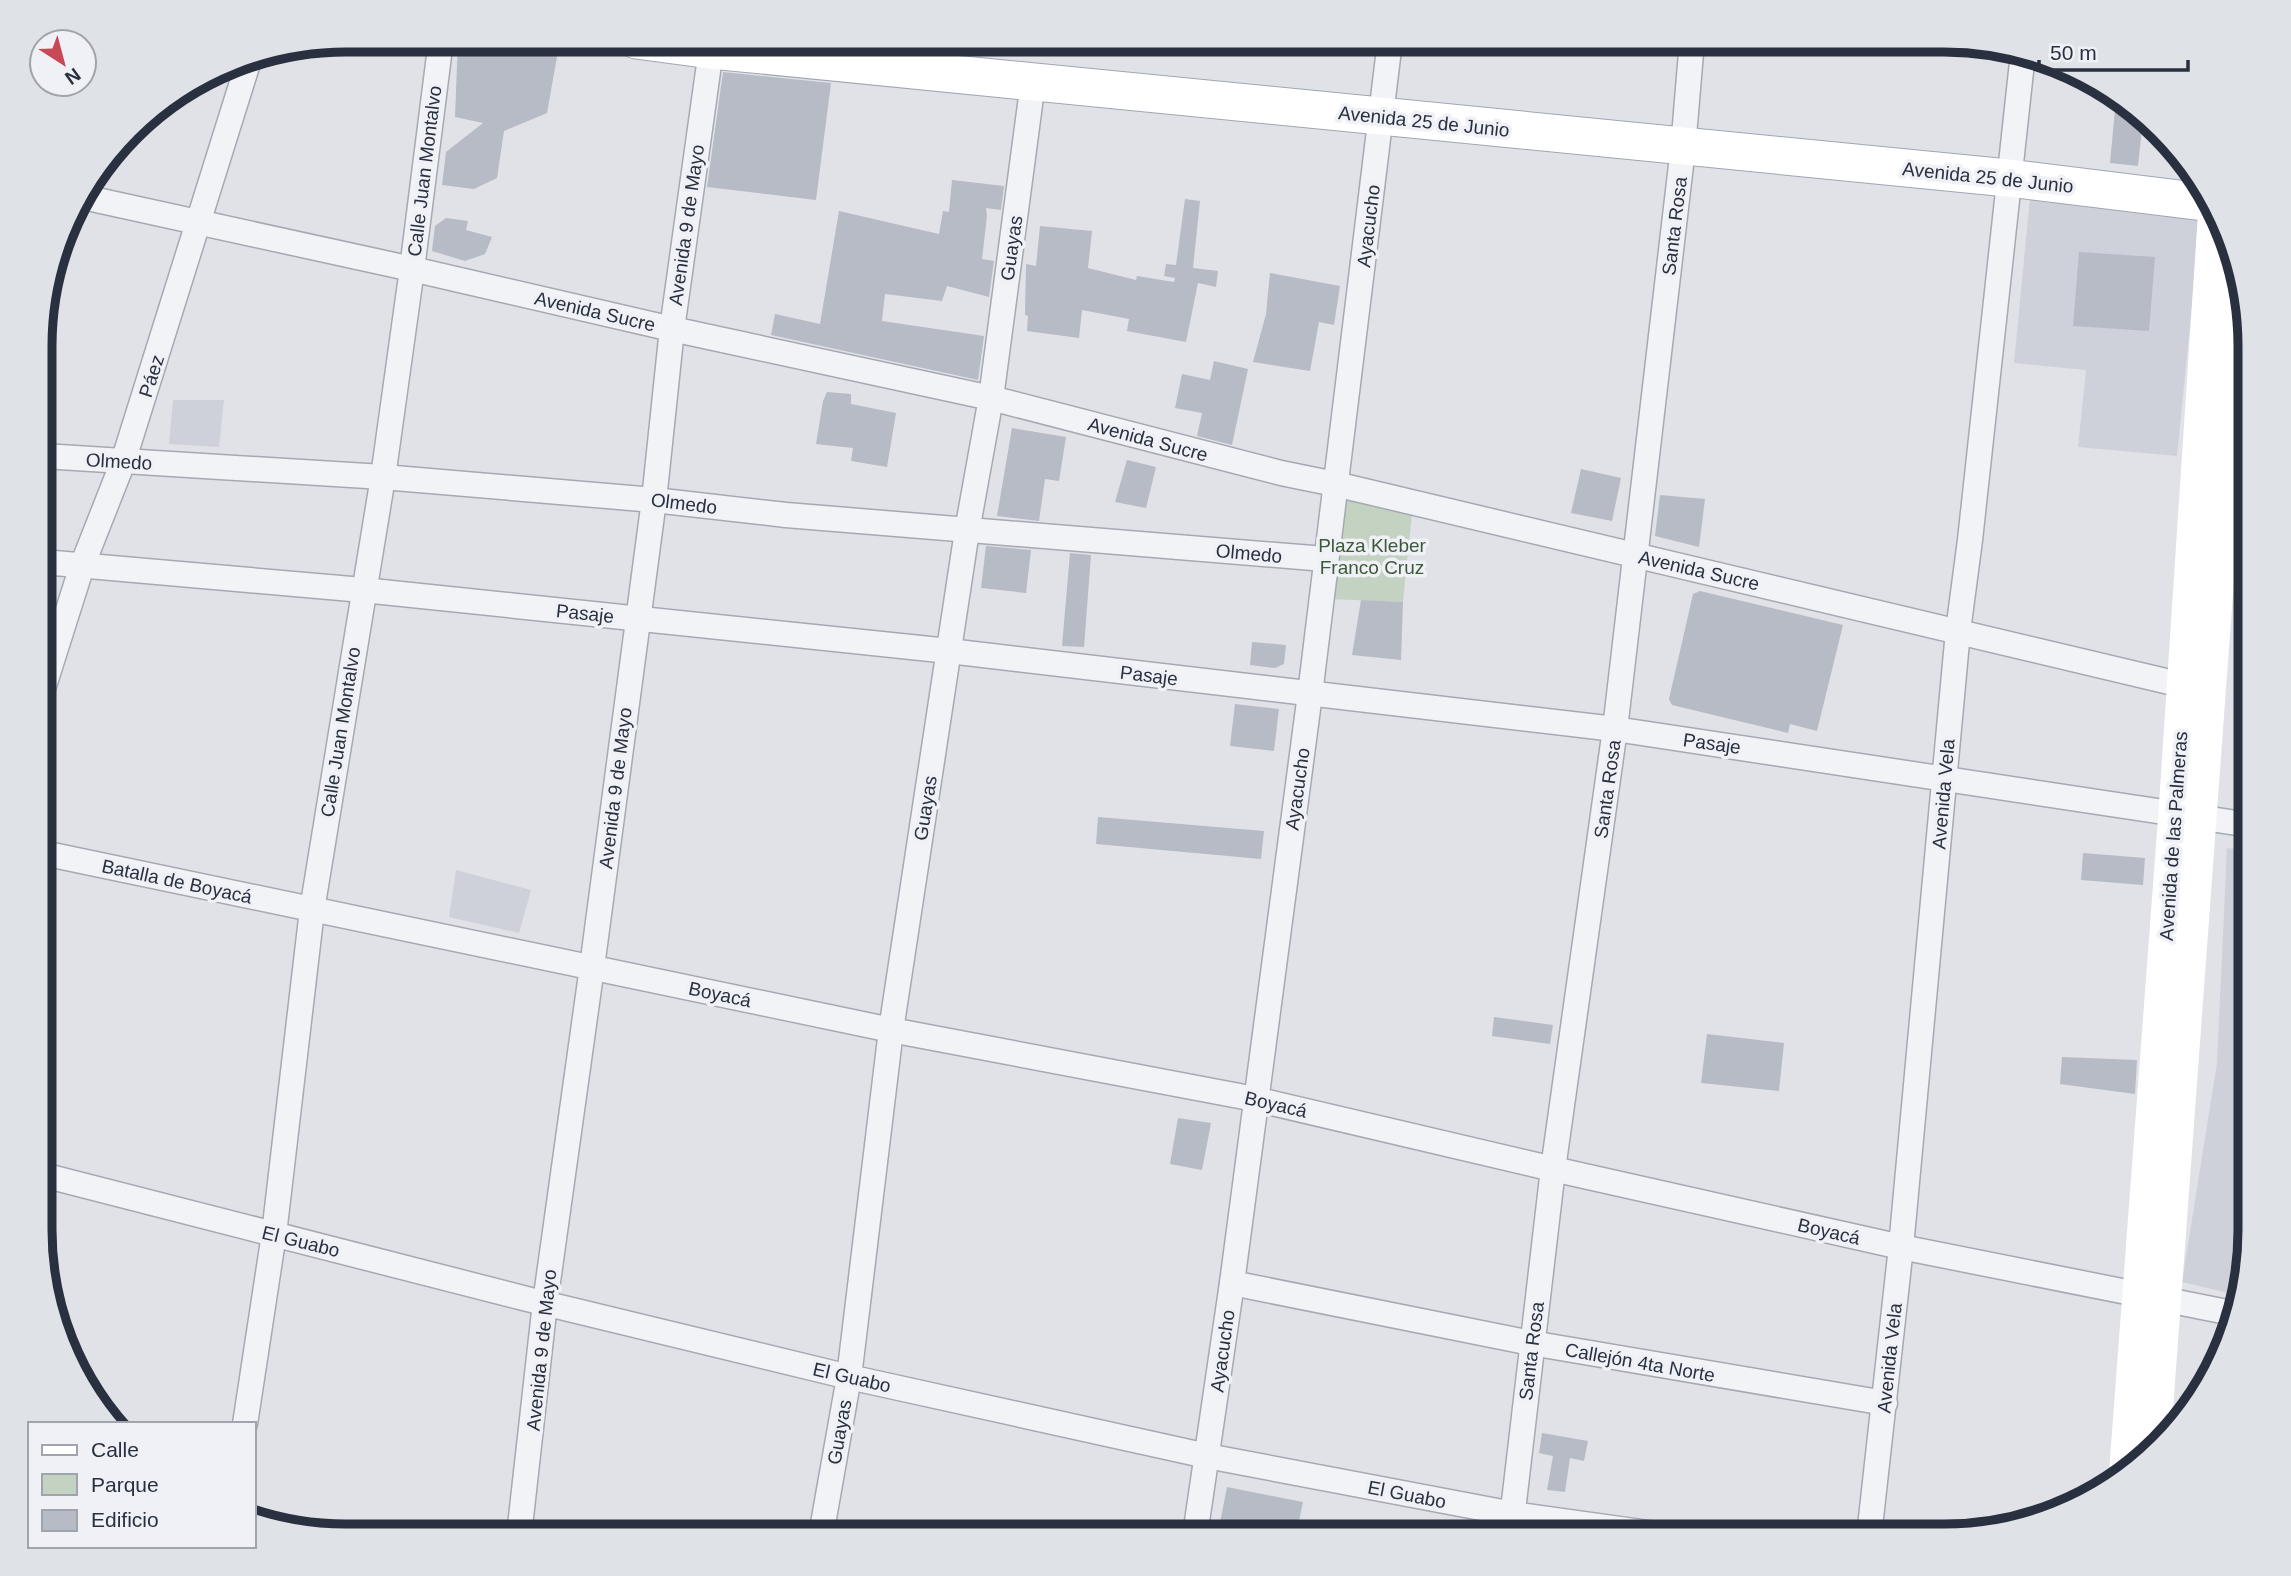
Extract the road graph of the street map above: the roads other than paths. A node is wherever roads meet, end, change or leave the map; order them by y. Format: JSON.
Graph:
{"nodes":[{"id":1,"x":439,"y":52,"type":"edge"},
{"id":2,"x":710,"y":52,"type":"edge"},
{"id":3,"x":772,"y":52,"type":"edge"},
{"id":4,"x":1389,"y":52,"type":"edge"},
{"id":5,"x":1691,"y":52,"type":"edge"},
{"id":6,"x":2021,"y":63,"type":"edge"},
{"id":7,"x":247,"y":70,"type":"edge"},
{"id":8,"x":1033,"y":82,"type":"junction"},
{"id":9,"x":1382,"y":116,"type":"junction"},
{"id":10,"x":1683,"y":148,"type":"junction"},
{"id":11,"x":2008,"y":178,"type":"junction"},
{"id":12,"x":93,"y":199,"type":"edge"},
{"id":13,"x":2200,"y":202,"type":"edge"},
{"id":14,"x":200,"y":223,"type":"junction"},
{"id":15,"x":2213,"y":228,"type":"edge"},
{"id":16,"x":412,"y":269,"type":"junction"},
{"id":17,"x":2236,"y":311,"type":"edge"},
{"id":18,"x":671,"y":329,"type":"junction"},
{"id":19,"x":991,"y":398,"type":"junction"},
{"id":20,"x":52,"y":457,"type":"edge"},
{"id":21,"x":123,"y":462,"type":"junction"},
{"id":22,"x":383,"y":477,"type":"junction"},
{"id":23,"x":1335,"y":484,"type":"junction"},
{"id":24,"x":654,"y":499,"type":"junction"},
{"id":25,"x":967,"y":531,"type":"junction"},
{"id":26,"x":1635,"y":554,"type":"junction"},
{"id":27,"x":1325,"y":559,"type":"junction"},
{"id":28,"x":52,"y":563,"type":"edge"},
{"id":29,"x":82,"y":566,"type":"junction"},
{"id":30,"x":363,"y":590,"type":"junction"},
{"id":31,"x":637,"y":619,"type":"junction"},
{"id":32,"x":1958,"y":631,"type":"junction"},
{"id":33,"x":949,"y":652,"type":"junction"},
{"id":34,"x":52,"y":661,"type":"edge"},
{"id":35,"x":2197,"y":689,"type":"junction"},
{"id":36,"x":1310,"y":694,"type":"junction"},
{"id":37,"x":1615,"y":729,"type":"junction"},
{"id":38,"x":1944,"y":777,"type":"junction"},
{"id":39,"x":2188,"y":815,"type":"junction"},
{"id":40,"x":2238,"y":823,"type":"edge"},
{"id":41,"x":52,"y":855,"type":"edge"},
{"id":42,"x":312,"y":910,"type":"junction"},
{"id":43,"x":592,"y":967,"type":"junction"},
{"id":44,"x":891,"y":1030,"type":"junction"},
{"id":45,"x":1255,"y":1099,"type":"junction"},
{"id":46,"x":1553,"y":1170,"type":"junction"},
{"id":47,"x":52,"y":1177,"type":"edge"},
{"id":48,"x":274,"y":1234,"type":"junction"},
{"id":49,"x":1901,"y":1247,"type":"junction"},
{"id":50,"x":1232,"y":1283,"type":"junction"},
{"id":51,"x":2151,"y":1296,"type":"junction"},
{"id":52,"x":545,"y":1303,"type":"junction"},
{"id":53,"x":2226,"y":1312,"type":"edge"},
{"id":54,"x":1531,"y":1343,"type":"junction"},
{"id":55,"x":849,"y":1377,"type":"junction"},
{"id":56,"x":1885,"y":1403,"type":"junction"},
{"id":57,"x":245,"y":1422,"type":"edge"},
{"id":58,"x":2154,"y":1435,"type":"edge"},
{"id":59,"x":1207,"y":1456,"type":"junction"},
{"id":60,"x":2127,"y":1460,"type":"edge"},
{"id":61,"x":520,"y":1524,"type":"edge"},
{"id":62,"x":823,"y":1524,"type":"edge"},
{"id":63,"x":1197,"y":1524,"type":"edge"},
{"id":64,"x":1507,"y":1524,"type":"edge"},
{"id":65,"x":1511,"y":1524,"type":"edge"},
{"id":66,"x":1870,"y":1524,"type":"edge"}],
"edges":[{"from":1,"to":16,"type":"street","name":"Calle Juan Montalvo"},
{"from":2,"to":18,"type":"street","name":"Avenida 9 de Mayo"},
{"from":3,"to":8,"type":"main road","name":"Avenida 25 de Junio"},
{"from":4,"to":9,"type":"street","name":"Ayacucho"},
{"from":5,"to":10,"type":"street","name":"Santa Rosa"},
{"from":6,"to":11,"type":"street","name":"Avenida Vela"},
{"from":7,"to":14,"type":"street","name":"Páez"},
{"from":8,"to":9,"type":"main road","name":"Avenida 25 de Junio"},
{"from":8,"to":19,"type":"street","name":"Guayas"},
{"from":9,"to":10,"type":"main road","name":"Avenida 25 de Junio"},
{"from":9,"to":23,"type":"street","name":"Ayacucho"},
{"from":10,"to":11,"type":"main road","name":"Avenida 25 de Junio"},
{"from":10,"to":26,"type":"street","name":"Santa Rosa"},
{"from":11,"to":13,"type":"main road","name":"Avenida 25 de Junio"},
{"from":11,"to":32,"type":"street","name":"Avenida Vela"},
{"from":12,"to":14,"type":"street","name":"Avenida Sucre"},
{"from":14,"to":16,"type":"street","name":"Avenida Sucre"},
{"from":14,"to":21,"type":"street","name":"Páez"},
{"from":15,"to":35,"type":"main road","name":"Avenida de las Palmeras"},
{"from":16,"to":18,"type":"street","name":"Avenida Sucre"},
{"from":16,"to":22,"type":"street","name":"Calle Juan Montalvo"},
{"from":17,"to":35,"type":"main road","name":"Avenida de las Palmeras"},
{"from":18,"to":19,"type":"street","name":"Avenida Sucre"},
{"from":18,"to":24,"type":"street","name":"Avenida 9 de Mayo"},
{"from":19,"to":23,"type":"street","name":"Avenida Sucre"},
{"from":19,"to":25,"type":"street","name":"Guayas"},
{"from":20,"to":21,"type":"street","name":"Olmedo"},
{"from":21,"to":22,"type":"street","name":"Olmedo"},
{"from":21,"to":29,"type":"street","name":"Páez"},
{"from":22,"to":24,"type":"street","name":"Olmedo"},
{"from":22,"to":30,"type":"street","name":"Calle Juan Montalvo"},
{"from":23,"to":26,"type":"street","name":"Avenida Sucre"},
{"from":23,"to":27,"type":"street","name":"Ayacucho"},
{"from":24,"to":25,"type":"street","name":"Olmedo"},
{"from":24,"to":31,"type":"street","name":"Avenida 9 de Mayo"},
{"from":25,"to":27,"type":"street","name":"Olmedo"},
{"from":25,"to":33,"type":"street","name":"Guayas"},
{"from":26,"to":32,"type":"street","name":"Avenida Sucre"},
{"from":26,"to":37,"type":"street","name":"Santa Rosa"},
{"from":27,"to":36,"type":"street","name":"Ayacucho"},
{"from":28,"to":29,"type":"street","name":"Pasaje"},
{"from":29,"to":30,"type":"street","name":"Pasaje"},
{"from":29,"to":34,"type":"street","name":"Páez"},
{"from":30,"to":31,"type":"street","name":"Pasaje"},
{"from":30,"to":42,"type":"street","name":"Calle Juan Montalvo"},
{"from":31,"to":33,"type":"street","name":"Pasaje"},
{"from":31,"to":43,"type":"street","name":"Avenida 9 de Mayo"},
{"from":32,"to":35,"type":"street","name":"Avenida Sucre"},
{"from":32,"to":38,"type":"street","name":"Avenida Vela"},
{"from":33,"to":36,"type":"street","name":"Pasaje"},
{"from":33,"to":44,"type":"street","name":"Guayas"},
{"from":35,"to":39,"type":"main road","name":"Avenida de las Palmeras"},
{"from":36,"to":37,"type":"street","name":"Pasaje"},
{"from":36,"to":45,"type":"street","name":"Ayacucho"},
{"from":37,"to":38,"type":"street","name":"Pasaje"},
{"from":37,"to":46,"type":"street","name":"Santa Rosa"},
{"from":38,"to":39,"type":"street","name":"Pasaje"},
{"from":38,"to":49,"type":"street","name":"Avenida Vela"},
{"from":39,"to":40,"type":"street","name":"Pasaje"},
{"from":39,"to":51,"type":"main road","name":"Avenida de las Palmeras"},
{"from":41,"to":42,"type":"street","name":"Batalla de Boyacá"},
{"from":42,"to":43,"type":"street","name":"Boyacá"},
{"from":42,"to":48,"type":"street","name":"Calle Juan Montalvo"},
{"from":43,"to":44,"type":"street","name":"Boyacá"},
{"from":43,"to":52,"type":"street","name":"Avenida 9 de Mayo"},
{"from":44,"to":45,"type":"street","name":"Boyacá"},
{"from":44,"to":55,"type":"street","name":"Guayas"},
{"from":45,"to":46,"type":"street","name":"Boyacá"},
{"from":45,"to":50,"type":"street","name":"Ayacucho"},
{"from":46,"to":49,"type":"street","name":"Boyacá"},
{"from":46,"to":54,"type":"street","name":"Santa Rosa"},
{"from":47,"to":48,"type":"street","name":"El Guabo"},
{"from":48,"to":52,"type":"street","name":"El Guabo"},
{"from":48,"to":57,"type":"street","name":"Calle Juan Montalvo"},
{"from":49,"to":51,"type":"street","name":"Boyacá"},
{"from":49,"to":56,"type":"street","name":"Avenida Vela"},
{"from":50,"to":54,"type":"street","name":"Callejón 4ta Norte"},
{"from":50,"to":59,"type":"street","name":"Ayacucho"},
{"from":51,"to":53,"type":"street","name":"Boyacá"},
{"from":51,"to":58,"type":"main road","name":"Avenida de las Palmeras"},
{"from":51,"to":60,"type":"main road","name":"Avenida de las Palmeras"},
{"from":52,"to":55,"type":"street","name":"El Guabo"},
{"from":52,"to":61,"type":"street","name":"Avenida 9 de Mayo"},
{"from":54,"to":56,"type":"street","name":"Callejón 4ta Norte"},
{"from":54,"to":65,"type":"street","name":"Santa Rosa"},
{"from":55,"to":59,"type":"street","name":"El Guabo"},
{"from":55,"to":62,"type":"street","name":"Guayas"},
{"from":56,"to":66,"type":"street","name":"Avenida Vela"},
{"from":59,"to":63,"type":"street","name":"Ayacucho"},
{"from":59,"to":64,"type":"street","name":"El Guabo"}]}
